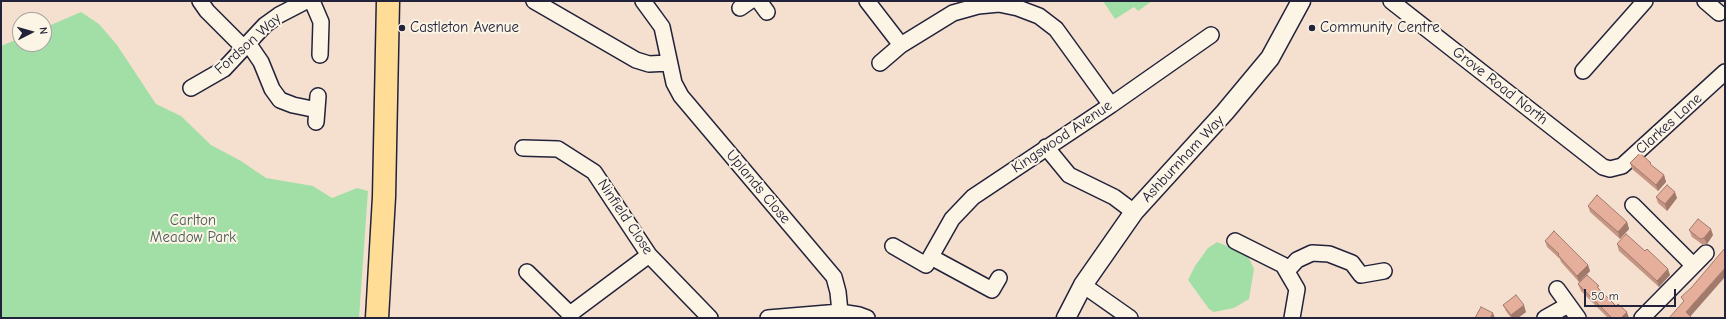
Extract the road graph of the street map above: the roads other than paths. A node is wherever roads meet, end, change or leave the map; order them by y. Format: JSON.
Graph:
{"nodes":[{"id":1,"x":200,"y":1,"type":"edge"},
{"id":2,"x":306,"y":1,"type":"edge"},
{"id":3,"x":312,"y":1,"type":"edge"},
{"id":4,"x":388,"y":1,"type":"edge"},
{"id":5,"x":534,"y":1,"type":"edge"},
{"id":6,"x":643,"y":1,"type":"edge"},
{"id":7,"x":867,"y":1,"type":"edge"},
{"id":8,"x":1301,"y":1,"type":"edge"},
{"id":9,"x":1391,"y":1,"type":"edge"},
{"id":10,"x":1646,"y":1,"type":"edge"},
{"id":11,"x":1705,"y":1,"type":"edge"},
{"id":12,"x":1019,"y":4,"type":"edge"},
{"id":13,"x":1719,"y":13,"type":"dead end"},
{"id":14,"x":1211,"y":35,"type":"dead end"},
{"id":15,"x":901,"y":45,"type":"junction"},
{"id":16,"x":246,"y":46,"type":"junction"},
{"id":17,"x":320,"y":55,"type":"dead end"},
{"id":18,"x":880,"y":63,"type":"dead end"},
{"id":19,"x":669,"y":64,"type":"junction"},
{"id":20,"x":1583,"y":71,"type":"dead end"},
{"id":21,"x":1725,"y":72,"type":"edge"},
{"id":22,"x":191,"y":88,"type":"dead end"},
{"id":23,"x":1111,"y":105,"type":"junction"},
{"id":24,"x":317,"y":109,"type":"dead end"},
{"id":25,"x":1046,"y":147,"type":"junction"},
{"id":26,"x":523,"y":148,"type":"dead end"},
{"id":27,"x":1610,"y":169,"type":"joint"},
{"id":28,"x":1633,"y":205,"type":"dead end"},
{"id":29,"x":1134,"y":212,"type":"junction"},
{"id":30,"x":1235,"y":241,"type":"dead end"},
{"id":31,"x":892,"y":246,"type":"dead end"},
{"id":32,"x":1706,"y":253,"type":"dead end"},
{"id":33,"x":649,"y":255,"type":"junction"},
{"id":34,"x":931,"y":257,"type":"junction"},
{"id":35,"x":1693,"y":265,"type":"junction"},
{"id":36,"x":1287,"y":271,"type":"junction"},
{"id":37,"x":1384,"y":271,"type":"dead end"},
{"id":38,"x":527,"y":272,"type":"dead end"},
{"id":39,"x":999,"y":278,"type":"dead end"},
{"id":40,"x":1083,"y":285,"type":"junction"},
{"id":41,"x":1557,"y":289,"type":"dead end"},
{"id":42,"x":1568,"y":305,"type":"junction"},
{"id":43,"x":840,"y":312,"type":"junction"},
{"id":44,"x":569,"y":316,"type":"edge"},
{"id":45,"x":377,"y":318,"type":"edge"},
{"id":46,"x":710,"y":318,"type":"edge"},
{"id":47,"x":768,"y":318,"type":"edge"},
{"id":48,"x":867,"y":318,"type":"edge"},
{"id":49,"x":1066,"y":318,"type":"edge"},
{"id":50,"x":1130,"y":318,"type":"edge"},
{"id":51,"x":1292,"y":318,"type":"edge"},
{"id":52,"x":1546,"y":318,"type":"edge"},
{"id":53,"x":1578,"y":318,"type":"edge"},
{"id":54,"x":1642,"y":318,"type":"edge"}],
"edges":[{"from":1,"to":16,"type":"street"},
{"from":2,"to":16,"type":"street","name":"Fordson Way"},
{"from":3,"to":17,"type":"street"},
{"from":4,"to":45,"type":"main road"},
{"from":5,"to":19,"type":"street"},
{"from":6,"to":19,"type":"street","name":"Uplands Close"},
{"from":7,"to":15,"type":"street"},
{"from":8,"to":29,"type":"street","name":"Ashburnham Way"},
{"from":9,"to":27,"type":"street","name":"Grove Road North"},
{"from":10,"to":20,"type":"street"},
{"from":11,"to":13,"type":"street"},
{"from":12,"to":15,"type":"street"},
{"from":12,"to":23,"type":"street"},
{"from":14,"to":23,"type":"street","name":"Kingswood Avenue"},
{"from":15,"to":18,"type":"street"},
{"from":16,"to":22,"type":"street","name":"Fordson Way"},
{"from":16,"to":24,"type":"street"},
{"from":19,"to":43,"type":"street","name":"Uplands Close"},
{"from":21,"to":27,"type":"street","name":"Clarkes Lane"},
{"from":23,"to":25,"type":"street","name":"Kingswood Avenue"},
{"from":25,"to":29,"type":"street"},
{"from":25,"to":34,"type":"street","name":"Kingswood Avenue"},
{"from":26,"to":33,"type":"street","name":"Ninfield Close"},
{"from":28,"to":35,"type":"street"},
{"from":29,"to":40,"type":"street","name":"Ashburnham Way"},
{"from":30,"to":36,"type":"street"},
{"from":31,"to":34,"type":"street"},
{"from":32,"to":35,"type":"street"},
{"from":33,"to":44,"type":"street"},
{"from":33,"to":46,"type":"street","name":"Ninfield Close"},
{"from":34,"to":39,"type":"street"},
{"from":35,"to":54,"type":"street"},
{"from":36,"to":37,"type":"street"},
{"from":36,"to":51,"type":"street"},
{"from":38,"to":44,"type":"street"},
{"from":40,"to":49,"type":"street","name":"Ashburnham Way"},
{"from":40,"to":50,"type":"street"},
{"from":41,"to":42,"type":"street"},
{"from":42,"to":52,"type":"street"},
{"from":42,"to":53,"type":"street"},
{"from":43,"to":47,"type":"street"},
{"from":43,"to":48,"type":"street"}]}
